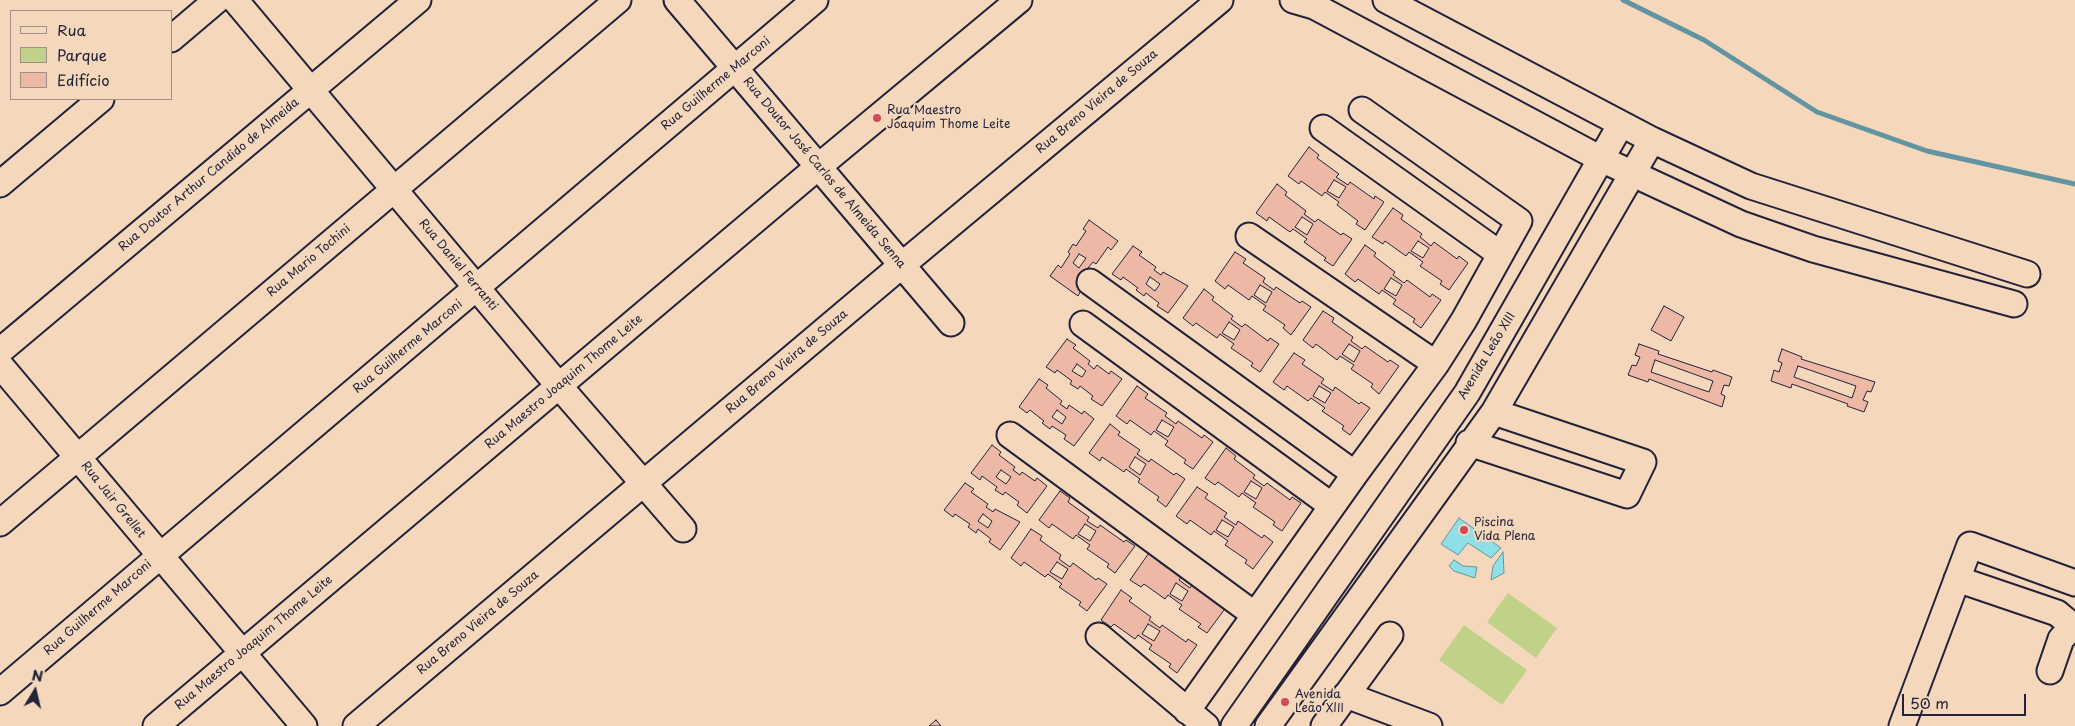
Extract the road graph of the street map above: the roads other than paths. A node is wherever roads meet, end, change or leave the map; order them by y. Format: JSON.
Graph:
{"nodes":[{"id":1,"x":217,"y":0,"type":"edge"},
{"id":2,"x":235,"y":0,"type":"edge"},
{"id":3,"x":418,"y":0,"type":"edge"},
{"id":4,"x":618,"y":0,"type":"edge"},
{"id":5,"x":677,"y":0,"type":"edge"},
{"id":6,"x":815,"y":0,"type":"edge"},
{"id":7,"x":1019,"y":0,"type":"edge"},
{"id":8,"x":1220,"y":0,"type":"edge"},
{"id":9,"x":1386,"y":0,"type":"edge"},
{"id":10,"x":1309,"y":2,"type":"edge"},
{"id":11,"x":172,"y":38,"type":"edge"},
{"id":12,"x":734,"y":68,"type":"junction"},
{"id":13,"x":310,"y":90,"type":"junction"},
{"id":14,"x":100,"y":100,"type":"edge"},
{"id":15,"x":1362,"y":110,"type":"dead end"},
{"id":16,"x":1621,"y":124,"type":"junction"},
{"id":17,"x":1323,"y":128,"type":"dead end"},
{"id":18,"x":1652,"y":140,"type":"junction"},
{"id":19,"x":1601,"y":159,"type":"junction"},
{"id":20,"x":818,"y":167,"type":"junction"},
{"id":21,"x":1633,"y":175,"type":"junction"},
{"id":22,"x":0,"y":184,"type":"edge"},
{"id":23,"x":394,"y":189,"type":"junction"},
{"id":24,"x":1250,"y":236,"type":"dead end"},
{"id":25,"x":1500,"y":254,"type":"junction"},
{"id":26,"x":902,"y":265,"type":"junction"},
{"id":27,"x":2027,"y":274,"type":"dead end"},
{"id":28,"x":1090,"y":282,"type":"dead end"},
{"id":29,"x":478,"y":288,"type":"junction"},
{"id":30,"x":1520,"y":300,"type":"junction"},
{"id":31,"x":2014,"y":304,"type":"dead end"},
{"id":32,"x":1550,"y":317,"type":"junction"},
{"id":33,"x":951,"y":323,"type":"dead end"},
{"id":34,"x":1083,"y":324,"type":"dead end"},
{"id":35,"x":0,"y":351,"type":"edge"},
{"id":36,"x":1436,"y":364,"type":"junction"},
{"id":37,"x":0,"y":365,"type":"edge"},
{"id":38,"x":559,"y":386,"type":"junction"},
{"id":39,"x":1494,"y":412,"type":"junction"},
{"id":40,"x":1010,"y":435,"type":"dead end"},
{"id":41,"x":1470,"y":443,"type":"junction"},
{"id":42,"x":78,"y":456,"type":"junction"},
{"id":43,"x":1355,"y":474,"type":"junction"},
{"id":44,"x":643,"y":484,"type":"junction"},
{"id":45,"x":1332,"y":506,"type":"junction"},
{"id":46,"x":0,"y":523,"type":"edge"},
{"id":47,"x":683,"y":529,"type":"dead end"},
{"id":48,"x":159,"y":556,"type":"junction"},
{"id":49,"x":1957,"y":578,"type":"junction"},
{"id":50,"x":2072,"y":581,"type":"edge"},
{"id":51,"x":1255,"y":615,"type":"junction"},
{"id":52,"x":2068,"y":622,"type":"edge"},
{"id":53,"x":1099,"y":636,"type":"dead end"},
{"id":54,"x":1390,"y":636,"type":"dead end"},
{"id":55,"x":242,"y":653,"type":"junction"},
{"id":56,"x":2050,"y":671,"type":"dead end"},
{"id":57,"x":0,"y":692,"type":"edge"},
{"id":58,"x":1346,"y":695,"type":"junction"},
{"id":59,"x":1196,"y":719,"type":"edge"},
{"id":60,"x":156,"y":726,"type":"edge"},
{"id":61,"x":304,"y":726,"type":"edge"},
{"id":62,"x":356,"y":726,"type":"edge"},
{"id":63,"x":1234,"y":726,"type":"edge"},
{"id":64,"x":1268,"y":726,"type":"edge"},
{"id":65,"x":1326,"y":726,"type":"edge"},
{"id":66,"x":1429,"y":726,"type":"edge"},
{"id":67,"x":1902,"y":726,"type":"edge"}],
"edges":[{"from":1,"to":11,"type":"street"},
{"from":2,"to":13,"type":"street","name":"Rua Daniel Ferranti"},
{"from":3,"to":13,"type":"street","name":"Rua Doutor Arthur Candido de Almeida"},
{"from":4,"to":23,"type":"street","name":"Rua Mario Tochini"},
{"from":5,"to":12,"type":"street","name":"Rua Doutor José Carlos de Almeida Senna"},
{"from":6,"to":12,"type":"street","name":"Rua Guilherme Marconi"},
{"from":7,"to":20,"type":"street","name":"Rua Maestro Joaquim Thome Leite"},
{"from":8,"to":26,"type":"street","name":"Rua Breno Vieira de Souza"},
{"from":9,"to":16,"type":"street"},
{"from":10,"to":19,"type":"street"},
{"from":12,"to":20,"type":"street","name":"Rua Doutor José Carlos de Almeida Senna"},
{"from":12,"to":29,"type":"street","name":"Rua Guilherme Marconi"},
{"from":13,"to":23,"type":"street","name":"Rua Daniel Ferranti"},
{"from":13,"to":35,"type":"street","name":"Rua Doutor Arthur Candido de Almeida"},
{"from":14,"to":22,"type":"street"},
{"from":15,"to":25,"type":"street"},
{"from":16,"to":18,"type":"street"},
{"from":16,"to":19,"type":"street","name":"Avenida Leão XIII"},
{"from":17,"to":25,"type":"street"},
{"from":18,"to":21,"type":"street"},
{"from":18,"to":27,"type":"street"},
{"from":19,"to":21,"type":"street"},
{"from":19,"to":30,"type":"street","name":"Avenida Leão XIII"},
{"from":20,"to":26,"type":"street","name":"Rua Doutor José Carlos de Almeida Senna"},
{"from":20,"to":38,"type":"street","name":"Rua Maestro Joaquim Thome Leite"},
{"from":21,"to":31,"type":"street"},
{"from":21,"to":32,"type":"street"},
{"from":23,"to":29,"type":"street","name":"Rua Daniel Ferranti"},
{"from":23,"to":42,"type":"street","name":"Rua Mario Tochini"},
{"from":24,"to":36,"type":"street"},
{"from":25,"to":36,"type":"street"},
{"from":26,"to":33,"type":"street","name":"Rua Doutor José Carlos de Almeida Senna"},
{"from":26,"to":44,"type":"street","name":"Rua Breno Vieira de Souza"},
{"from":28,"to":43,"type":"street"},
{"from":29,"to":38,"type":"street","name":"Rua Daniel Ferranti"},
{"from":29,"to":48,"type":"street","name":"Rua Guilherme Marconi"},
{"from":30,"to":32,"type":"street"},
{"from":30,"to":63,"type":"street","name":"Avenida Leão XIII"},
{"from":32,"to":39,"type":"street"},
{"from":34,"to":45,"type":"street"},
{"from":36,"to":43,"type":"street"},
{"from":37,"to":42,"type":"street","name":"Rua Jair Grellet"},
{"from":38,"to":44,"type":"street","name":"Rua Daniel Ferranti"},
{"from":38,"to":55,"type":"street","name":"Rua Maestro Joaquim Thome Leite"},
{"from":39,"to":41,"type":"street"},
{"from":39,"to":41,"type":"street"},
{"from":40,"to":51,"type":"street"},
{"from":41,"to":64,"type":"street"},
{"from":42,"to":46,"type":"street","name":"Rua Mario Tochini"},
{"from":42,"to":48,"type":"street","name":"Rua Jair Grellet"},
{"from":43,"to":45,"type":"street"},
{"from":44,"to":47,"type":"street","name":"Rua Daniel Ferranti"},
{"from":44,"to":62,"type":"street","name":"Rua Breno Vieira de Souza"},
{"from":45,"to":51,"type":"street"},
{"from":48,"to":55,"type":"street","name":"Rua Jair Grellet"},
{"from":48,"to":57,"type":"street","name":"Rua Guilherme Marconi"},
{"from":49,"to":50,"type":"street"},
{"from":49,"to":52,"type":"street"},
{"from":49,"to":67,"type":"street"},
{"from":50,"to":52,"type":"street"},
{"from":51,"to":59,"type":"street"},
{"from":52,"to":56,"type":"street"},
{"from":53,"to":59,"type":"street"},
{"from":54,"to":58,"type":"street"},
{"from":55,"to":60,"type":"street","name":"Rua Maestro Joaquim Thome Leite"},
{"from":55,"to":61,"type":"street","name":"Rua Jair Grellet"},
{"from":58,"to":65,"type":"street"},
{"from":58,"to":66,"type":"street"}]}
